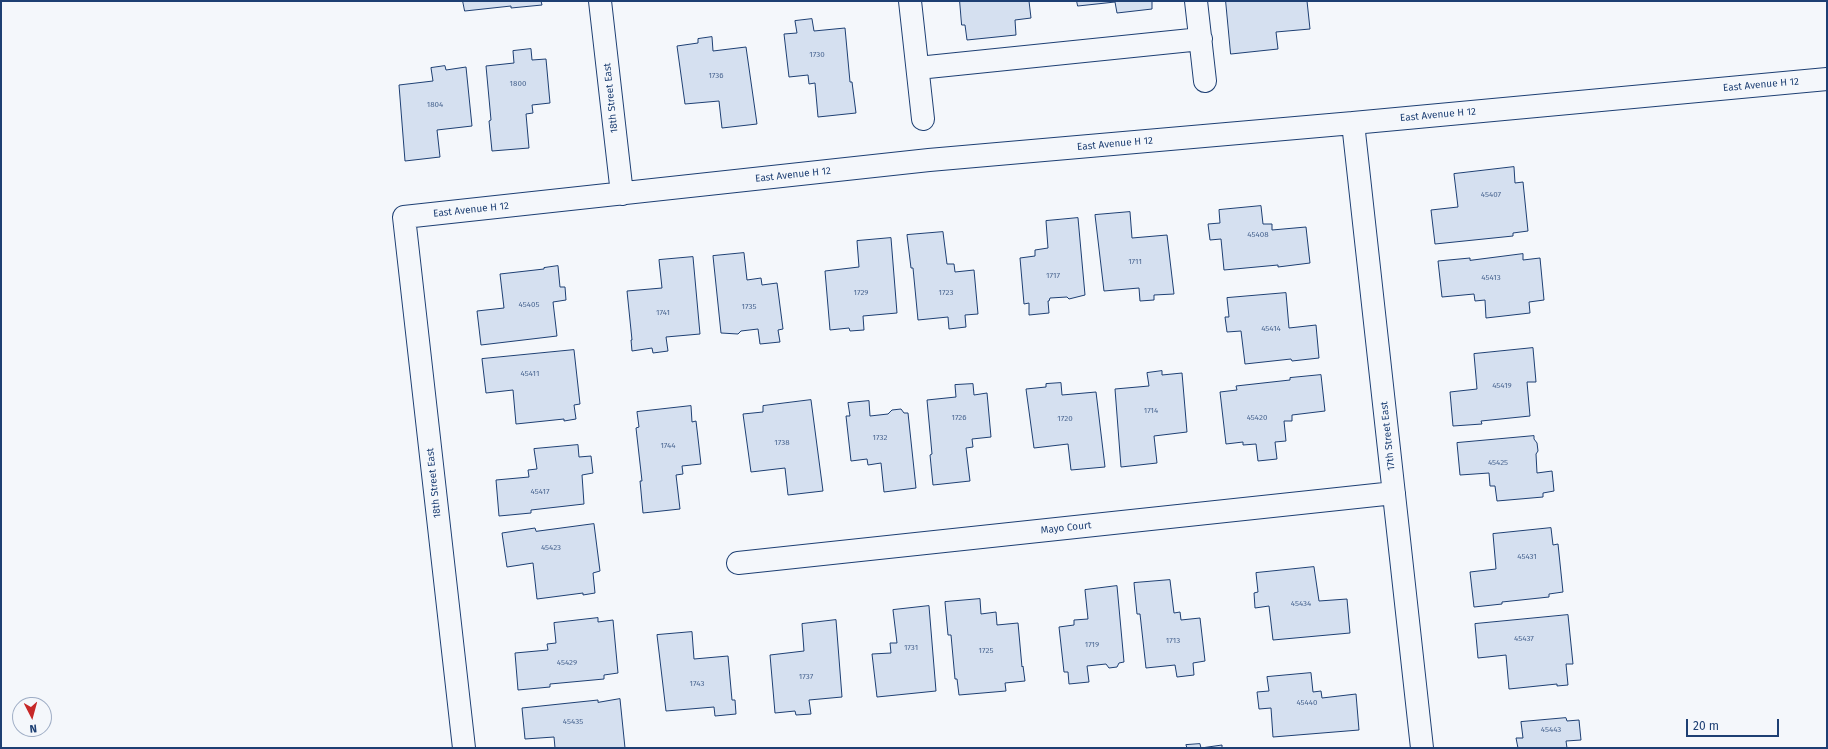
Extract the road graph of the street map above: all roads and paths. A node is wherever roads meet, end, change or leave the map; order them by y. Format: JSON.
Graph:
{"nodes":[{"id":1,"x":600,"y":1,"type":"edge"},
{"id":2,"x":910,"y":1,"type":"edge"},
{"id":3,"x":1196,"y":1,"type":"edge"},
{"id":4,"x":1201,"y":39,"type":"junction"},
{"id":5,"x":918,"y":68,"type":"junction"},
{"id":6,"x":1827,"y":79,"type":"edge"},
{"id":7,"x":1205,"y":81,"type":"dead end"},
{"id":8,"x":923,"y":119,"type":"dead end"},
{"id":9,"x":1353,"y":123,"type":"junction"},
{"id":10,"x":622,"y":194,"type":"junction"},
{"id":11,"x":404,"y":217,"type":"joint"},
{"id":12,"x":1394,"y":493,"type":"junction"},
{"id":13,"x":738,"y":563,"type":"dead end"},
{"id":14,"x":464,"y":748,"type":"edge"},
{"id":15,"x":1422,"y":748,"type":"edge"}],
"edges":[{"from":1,"to":10,"type":"street","name":"18th Street East"},
{"from":2,"to":5,"type":"street"},
{"from":3,"to":4,"type":"street"},
{"from":4,"to":5,"type":"street"},
{"from":4,"to":7,"type":"street"},
{"from":5,"to":8,"type":"street"},
{"from":6,"to":9,"type":"street","name":"East Avenue H 12"},
{"from":9,"to":10,"type":"street","name":"East Avenue H 12"},
{"from":9,"to":12,"type":"street","name":"17th Street East"},
{"from":10,"to":11,"type":"street","name":"East Avenue H 12"},
{"from":11,"to":14,"type":"street","name":"18th Street East"},
{"from":12,"to":13,"type":"street","name":"Mayo Court"},
{"from":12,"to":15,"type":"street","name":"17th Street East"}]}
